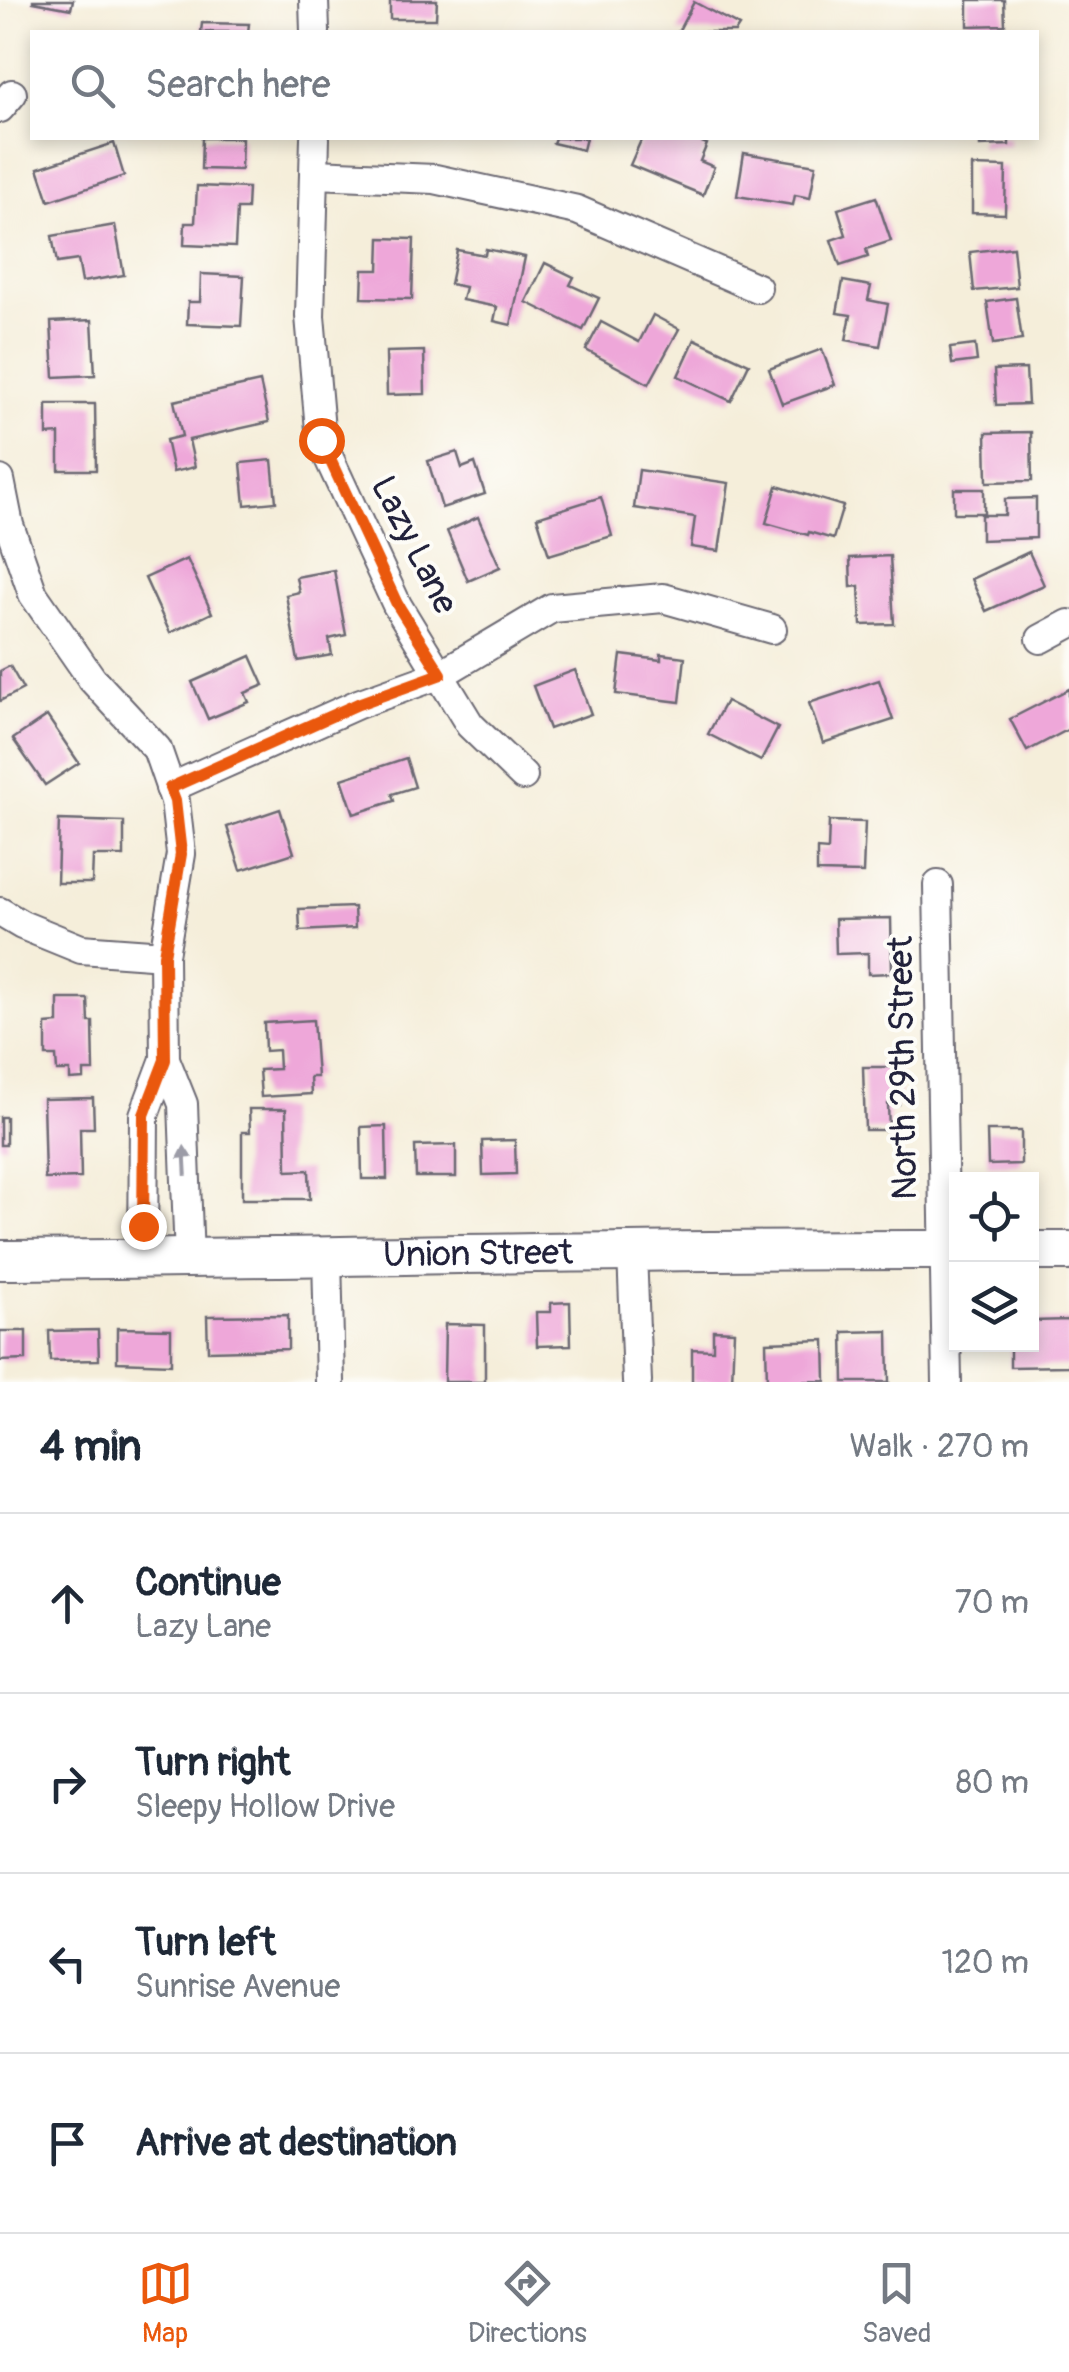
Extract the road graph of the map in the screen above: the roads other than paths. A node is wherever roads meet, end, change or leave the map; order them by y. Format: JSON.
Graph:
{"nodes":[{"id":1,"x":314,"y":0,"type":"edge"},
{"id":2,"x":314,"y":30,"type":"edge"},
{"id":3,"x":315,"y":140,"type":"edge"},
{"id":4,"x":315,"y":174,"type":"junction"},
{"id":5,"x":758,"y":288,"type":"dead end"},
{"id":6,"x":0,"y":480,"type":"edge"},
{"id":7,"x":1069,"y":624,"type":"edge"},
{"id":8,"x":772,"y":629,"type":"dead end"},
{"id":9,"x":1041,"y":640,"type":"dead end"},
{"id":10,"x":441,"y":674,"type":"junction"},
{"id":11,"x":523,"y":776,"type":"dead end"},
{"id":12,"x":170,"y":788,"type":"junction"},
{"id":13,"x":938,"y":885,"type":"dead end"},
{"id":14,"x":0,"y":912,"type":"edge"},
{"id":15,"x":164,"y":955,"type":"junction"},
{"id":16,"x":165,"y":1060,"type":"junction"},
{"id":17,"x":949,"y":1220,"type":"edge"},
{"id":18,"x":949,"y":1250,"type":"edge"},
{"id":19,"x":1039,"y":1250,"type":"edge"},
{"id":20,"x":1069,"y":1251,"type":"edge"},
{"id":21,"x":632,"y":1252,"type":"junction"},
{"id":22,"x":326,"y":1258,"type":"junction"},
{"id":23,"x":143,"y":1259,"type":"junction"},
{"id":24,"x":190,"y":1259,"type":"junction"},
{"id":25,"x":0,"y":1260,"type":"edge"},
{"id":26,"x":950,"y":1262,"type":"edge"},
{"id":27,"x":330,"y":1382,"type":"edge"},
{"id":28,"x":637,"y":1382,"type":"edge"},
{"id":29,"x":947,"y":1382,"type":"edge"}],
"edges":[{"from":1,"to":2,"type":"street"},
{"from":3,"to":4,"type":"street","name":"Lazy Lane"},
{"from":4,"to":5,"type":"street"},
{"from":4,"to":10,"type":"street","name":"Lazy Lane"},
{"from":6,"to":12,"type":"street"},
{"from":7,"to":9,"type":"street"},
{"from":8,"to":10,"type":"street"},
{"from":10,"to":11,"type":"street","name":"Lazy Lane"},
{"from":10,"to":12,"type":"street"},
{"from":12,"to":15,"type":"street"},
{"from":13,"to":17,"type":"street","name":"North 29th Street"},
{"from":14,"to":15,"type":"street"},
{"from":15,"to":16,"type":"street"},
{"from":16,"to":23,"type":"street"},
{"from":24,"to":16,"type":"street","one_way":true},
{"from":18,"to":21,"type":"main road","name":"Union Street"},
{"from":19,"to":20,"type":"main road"},
{"from":21,"to":22,"type":"main road","name":"Union Street"},
{"from":21,"to":28,"type":"street"},
{"from":22,"to":24,"type":"main road","name":"Union Street"},
{"from":22,"to":27,"type":"street"},
{"from":23,"to":24,"type":"main road","name":"Union Street"},
{"from":23,"to":25,"type":"main road","name":"Union Street"},
{"from":26,"to":29,"type":"street","name":"North 29th Street"}]}
